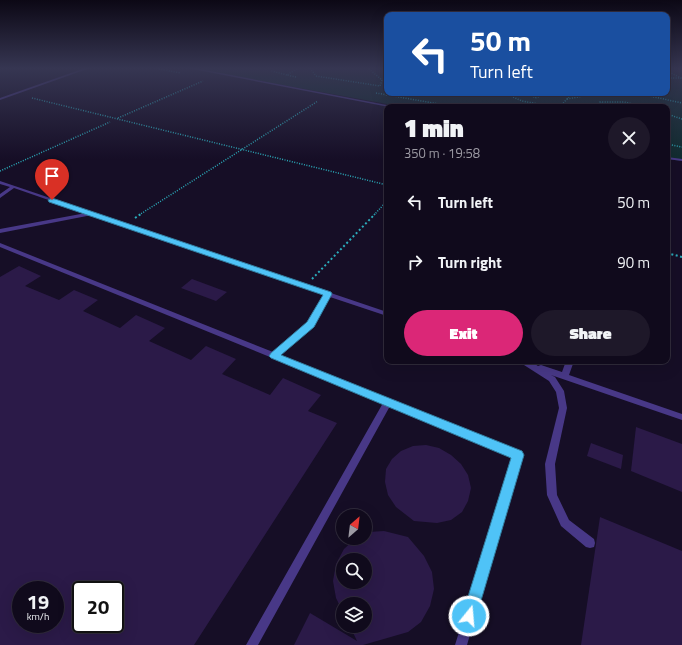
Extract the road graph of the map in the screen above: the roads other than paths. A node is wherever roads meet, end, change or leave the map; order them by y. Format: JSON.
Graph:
{"nodes":[{"id":1,"x":348,"y":98,"type":"edge"},
{"id":2,"x":384,"y":105,"type":"edge"},
{"id":3,"x":670,"y":158,"type":"edge"},
{"id":4,"x":682,"y":160,"type":"edge"},
{"id":5,"x":0,"y":182,"type":"edge"},
{"id":6,"x":12,"y":187,"type":"junction"},
{"id":7,"x":0,"y":196,"type":"edge"},
{"id":8,"x":91,"y":214,"type":"junction"},
{"id":9,"x":0,"y":231,"type":"edge"},
{"id":10,"x":0,"y":245,"type":"edge"},
{"id":11,"x":328,"y":294,"type":"junction"},
{"id":12,"x":384,"y":313,"type":"edge"},
{"id":13,"x":274,"y":356,"type":"junction"},
{"id":14,"x":527,"y":364,"type":"edge"},
{"id":15,"x":530,"y":364,"type":"edge"},
{"id":16,"x":569,"y":364,"type":"edge"},
{"id":17,"x":566,"y":376,"type":"junction"},
{"id":18,"x":388,"y":402,"type":"junction"},
{"id":19,"x":682,"y":417,"type":"edge"},
{"id":20,"x":590,"y":543,"type":"dead end"},
{"id":21,"x":252,"y":645,"type":"edge"},
{"id":22,"x":461,"y":645,"type":"edge"}],
"edges":[{"from":1,"to":2,"type":"lane"},
{"from":3,"to":4,"type":"lane"},
{"from":5,"to":6,"type":"lane"},
{"from":6,"to":7,"type":"lane"},
{"from":6,"to":8,"type":"lane"},
{"from":8,"to":9,"type":"lane"},
{"from":8,"to":11,"type":"lane"},
{"from":10,"to":13,"type":"lane"},
{"from":11,"to":12,"type":"lane"},
{"from":11,"to":13,"type":"lane"},
{"from":13,"to":18,"type":"lane"},
{"from":14,"to":20,"type":"lane"},
{"from":15,"to":17,"type":"lane"},
{"from":16,"to":17,"type":"lane"},
{"from":17,"to":19,"type":"lane"},
{"from":18,"to":21,"type":"lane"},
{"from":18,"to":22,"type":"lane"}]}
